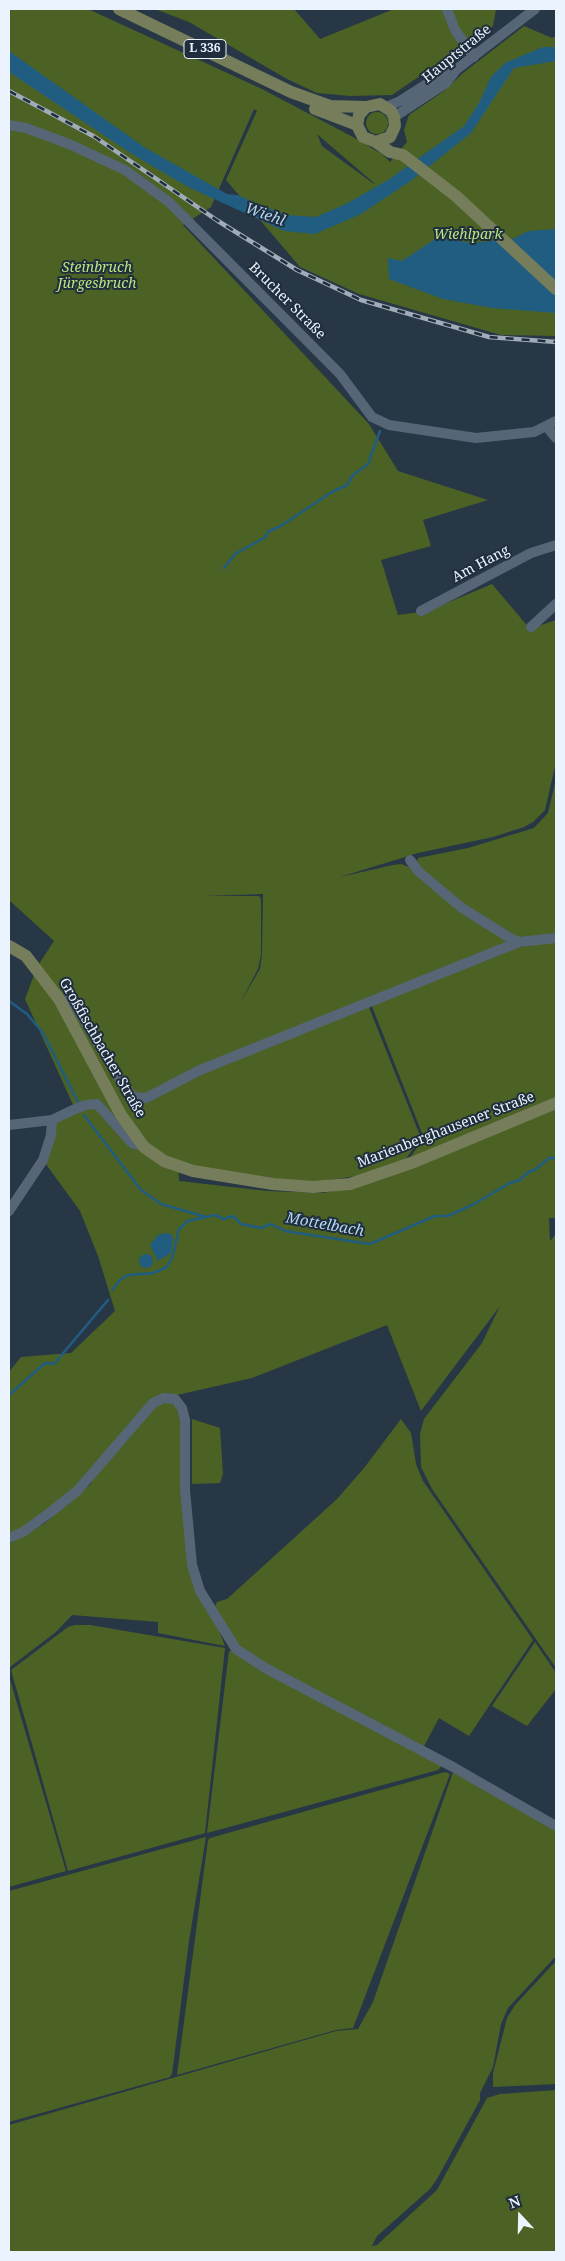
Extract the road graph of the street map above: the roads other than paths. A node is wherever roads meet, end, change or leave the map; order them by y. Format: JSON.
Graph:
{"nodes":[{"id":1,"x":119,"y":9,"type":"edge"},
{"id":2,"x":447,"y":9,"type":"edge"},
{"id":3,"x":535,"y":9,"type":"edge"},
{"id":4,"x":474,"y":57,"type":"junction"},
{"id":5,"x":291,"y":92,"type":"junction"},
{"id":6,"x":366,"y":107,"type":"junction"},
{"id":7,"x":390,"y":112,"type":"junction"},
{"id":8,"x":9,"y":125,"type":"edge"},
{"id":9,"x":357,"y":125,"type":"junction"},
{"id":10,"x":394,"y":130,"type":"junction"},
{"id":11,"x":376,"y":142,"type":"junction"},
{"id":12,"x":403,"y":155,"type":"junction"},
{"id":13,"x":556,"y":289,"type":"edge"},
{"id":14,"x":552,"y":424,"type":"edge"},
{"id":15,"x":556,"y":438,"type":"edge"},
{"id":16,"x":556,"y":545,"type":"edge"},
{"id":17,"x":556,"y":604,"type":"edge"},
{"id":18,"x":421,"y":611,"type":"dead end"},
{"id":19,"x":531,"y":627,"type":"dead end"},
{"id":20,"x":410,"y":860,"type":"dead end"},
{"id":21,"x":556,"y":938,"type":"edge"},
{"id":22,"x":519,"y":942,"type":"junction"},
{"id":23,"x":9,"y":946,"type":"edge"},
{"id":24,"x":59,"y":1000,"type":"junction"},
{"id":25,"x":556,"y":1103,"type":"edge"},
{"id":26,"x":52,"y":1120,"type":"junction"},
{"id":27,"x":9,"y":1125,"type":"edge"},
{"id":28,"x":144,"y":1147,"type":"junction"},
{"id":29,"x":9,"y":1211,"type":"edge"},
{"id":30,"x":9,"y":1538,"type":"edge"},
{"id":31,"x":556,"y":1826,"type":"edge"}],
"edges":[{"from":1,"to":5,"type":"main road","number":"L 336"},
{"from":2,"to":4,"type":"street"},
{"from":3,"to":4,"type":"street","name":"Hauptstraße"},
{"from":4,"to":7,"type":"street","name":"Hauptstraße"},
{"from":5,"to":6,"type":"main road","number":"L 336"},
{"from":5,"to":9,"type":"main road","number":"L 336"},
{"from":6,"to":7,"type":"main road","number":"L 336"},
{"from":6,"to":9,"type":"main road"},
{"from":7,"to":10,"type":"main road"},
{"from":8,"to":14,"type":"street","name":"Brucher Straße"},
{"from":9,"to":11,"type":"main road","number":"L 336"},
{"from":10,"to":11,"type":"main road"},
{"from":10,"to":12,"type":"main road"},
{"from":11,"to":12,"type":"main road","number":"L 336"},
{"from":12,"to":13,"type":"main road","number":"L 336"},
{"from":14,"to":15,"type":"street"},
{"from":16,"to":18,"type":"street","name":"Am Hang"},
{"from":17,"to":19,"type":"street"},
{"from":20,"to":22,"type":"street"},
{"from":21,"to":22,"type":"street"},
{"from":22,"to":24,"type":"street"},
{"from":23,"to":24,"type":"main road","name":"Großfischbacher Straße"},
{"from":24,"to":28,"type":"main road","name":"Großfischbacher Straße"},
{"from":25,"to":28,"type":"main road","name":"Marienberghausener Straße"},
{"from":26,"to":27,"type":"street"},
{"from":26,"to":28,"type":"street"},
{"from":26,"to":29,"type":"street"},
{"from":30,"to":31,"type":"street"}]}
